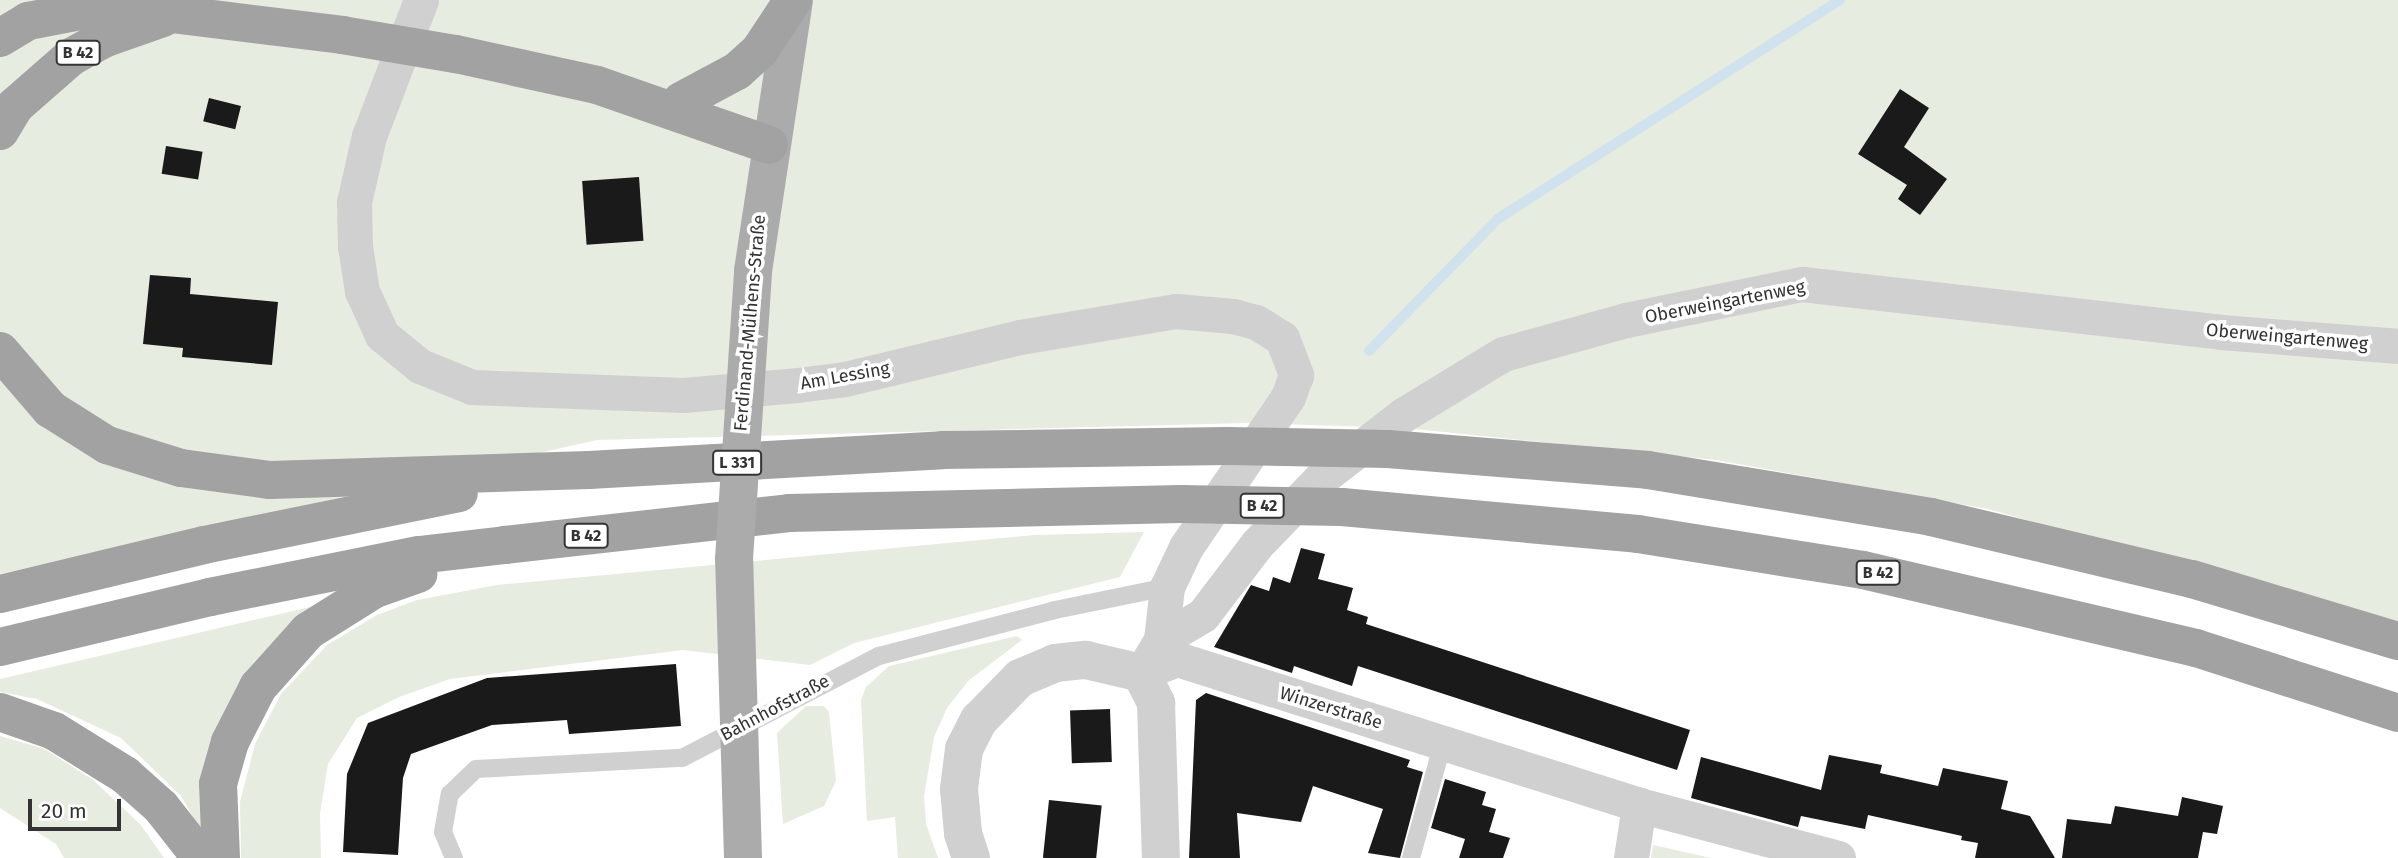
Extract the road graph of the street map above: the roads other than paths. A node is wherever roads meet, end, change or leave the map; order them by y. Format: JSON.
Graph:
{"nodes":[{"id":1,"x":421,"y":0,"type":"edge"},
{"id":2,"x":794,"y":0,"type":"edge"},
{"id":3,"x":182,"y":14,"type":"junction"},
{"id":4,"x":0,"y":38,"type":"edge"},
{"id":5,"x":643,"y":98,"type":"junction"},
{"id":6,"x":681,"y":101,"type":"junction"},
{"id":7,"x":0,"y":131,"type":"edge"},
{"id":8,"x":769,"y":145,"type":"junction"},
{"id":9,"x":2398,"y":346,"type":"edge"},
{"id":10,"x":0,"y":351,"type":"edge"},
{"id":11,"x":589,"y":470,"type":"junction"},
{"id":12,"x":505,"y":545,"type":"junction"},
{"id":13,"x":1167,"y":587,"type":"junction"},
{"id":14,"x":0,"y":594,"type":"edge"},
{"id":15,"x":1161,"y":640,"type":"junction"},
{"id":16,"x":2398,"y":641,"type":"edge"},
{"id":17,"x":0,"y":647,"type":"edge"},
{"id":18,"x":1141,"y":673,"type":"junction"},
{"id":19,"x":0,"y":712,"type":"edge"},
{"id":20,"x":2398,"y":713,"type":"edge"},
{"id":21,"x":1443,"y":743,"type":"junction"},
{"id":22,"x":1639,"y":805,"type":"junction"},
{"id":23,"x":201,"y":858,"type":"edge"},
{"id":24,"x":221,"y":858,"type":"edge"},
{"id":25,"x":454,"y":858,"type":"edge"},
{"id":26,"x":743,"y":858,"type":"edge"},
{"id":27,"x":971,"y":858,"type":"edge"},
{"id":28,"x":1161,"y":858,"type":"edge"},
{"id":29,"x":1411,"y":858,"type":"edge"},
{"id":30,"x":1631,"y":858,"type":"edge"},
{"id":31,"x":1838,"y":858,"type":"edge"}],
"edges":[{"from":1,"to":13,"type":"street","name":"Am Lessing"},
{"from":2,"to":6,"type":"highway"},
{"from":2,"to":8,"type":"main road","name":"Ferdinand-Mülhens-Straße","number":"L 331"},
{"from":3,"to":4,"type":"highway","number":"B 42"},
{"from":3,"to":5,"type":"highway","number":"B 42","bridge":true},
{"from":3,"to":7,"type":"highway","number":"B 42"},
{"from":5,"to":6,"type":"highway","number":"B 42"},
{"from":5,"to":8,"type":"highway","number":"B 42"},
{"from":6,"to":8,"type":"highway","number":"B 42"},
{"from":8,"to":26,"type":"main road","name":"Ferdinand-Mülhens-Straße","number":"L 331","bridge":true},
{"from":9,"to":15,"type":"street","name":"Oberweingartenweg"},
{"from":10,"to":11,"type":"highway"},
{"from":11,"to":14,"type":"highway"},
{"from":11,"to":16,"type":"highway","bridge":true},
{"from":12,"to":17,"type":"highway","number":"B 42"},
{"from":12,"to":20,"type":"highway","number":"B 42","bridge":true},
{"from":12,"to":24,"type":"highway"},
{"from":13,"to":15,"type":"street","name":"Am Lessing"},
{"from":13,"to":25,"type":"lane","name":"Bahnhofstraße"},
{"from":15,"to":18,"type":"street","name":"Am Lessing"},
{"from":18,"to":21,"type":"street","name":"Winzerstraße"},
{"from":18,"to":27,"type":"street"},
{"from":18,"to":28,"type":"street"},
{"from":19,"to":23,"type":"highway"},
{"from":21,"to":22,"type":"street","name":"Winzerstraße"},
{"from":21,"to":29,"type":"lane"},
{"from":22,"to":30,"type":"street"},
{"from":22,"to":31,"type":"street","name":"Winzerstraße"}]}
